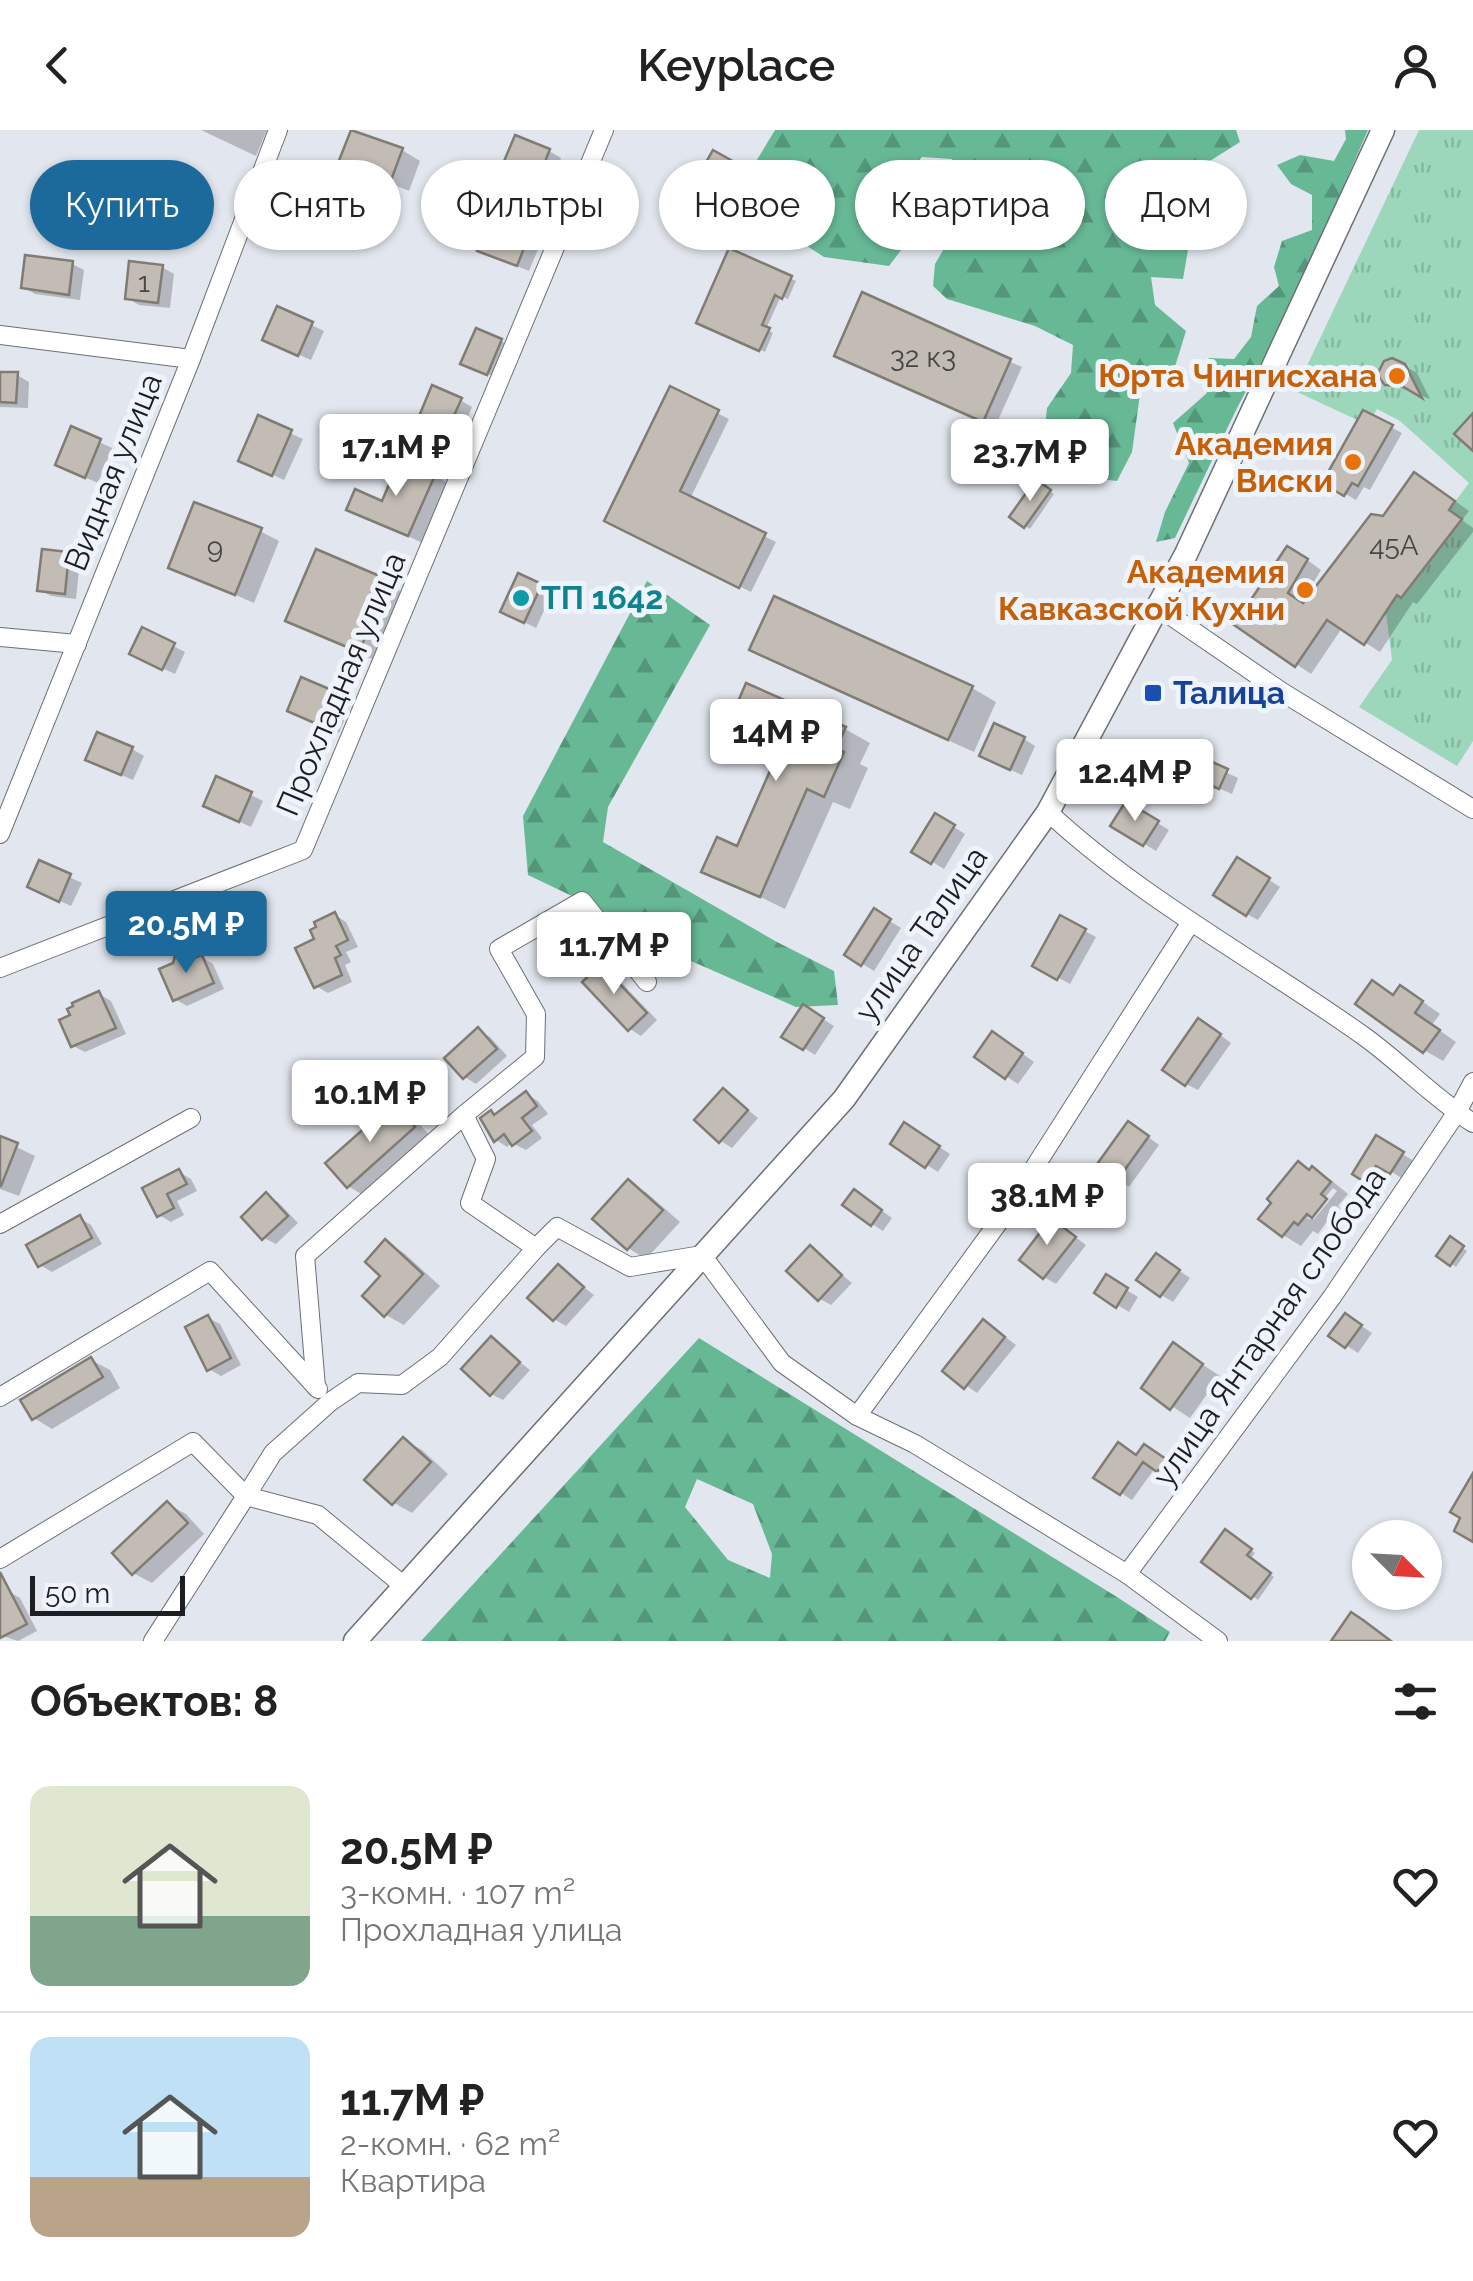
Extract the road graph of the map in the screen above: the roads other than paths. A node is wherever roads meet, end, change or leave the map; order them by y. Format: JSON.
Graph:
{"nodes":[{"id":1,"x":278,"y":130,"type":"edge"},
{"id":2,"x":604,"y":130,"type":"edge"},
{"id":3,"x":1383,"y":130,"type":"edge"},
{"id":4,"x":0,"y":335,"type":"edge"},
{"id":5,"x":191,"y":359,"type":"junction"},
{"id":6,"x":1158,"y":607,"type":"junction"},
{"id":7,"x":0,"y":637,"type":"edge"},
{"id":8,"x":76,"y":644,"type":"junction"},
{"id":9,"x":1473,"y":810,"type":"edge"},
{"id":10,"x":1048,"y":812,"type":"junction"},
{"id":11,"x":0,"y":834,"type":"edge"},
{"id":12,"x":1191,"y":922,"type":"junction"},
{"id":13,"x":0,"y":968,"type":"edge"},
{"id":14,"x":647,"y":982,"type":"dead end"},
{"id":15,"x":1473,"y":1082,"type":"edge"},
{"id":16,"x":464,"y":1115,"type":"junction"},
{"id":17,"x":191,"y":1118,"type":"dead end"},
{"id":18,"x":1465,"y":1118,"type":"edge"},
{"id":19,"x":0,"y":1224,"type":"edge"},
{"id":20,"x":536,"y":1248,"type":"junction"},
{"id":21,"x":702,"y":1255,"type":"junction"},
{"id":22,"x":316,"y":1387,"type":"junction"},
{"id":23,"x":0,"y":1397,"type":"edge"},
{"id":24,"x":330,"y":1402,"type":"junction"},
{"id":25,"x":857,"y":1416,"type":"junction"},
{"id":26,"x":246,"y":1496,"type":"junction"},
{"id":27,"x":0,"y":1559,"type":"edge"},
{"id":28,"x":1127,"y":1574,"type":"junction"},
{"id":29,"x":404,"y":1586,"type":"junction"},
{"id":30,"x":153,"y":1641,"type":"edge"},
{"id":31,"x":355,"y":1641,"type":"edge"},
{"id":32,"x":1218,"y":1641,"type":"edge"}],
"edges":[{"from":1,"to":5,"type":"street","name":"Видная улица"},
{"from":2,"to":13,"type":"street","name":"Прохладная улица"},
{"from":3,"to":6,"type":"street","name":"улица Талица"},
{"from":4,"to":5,"type":"street"},
{"from":5,"to":8,"type":"street","name":"Видная улица"},
{"from":6,"to":9,"type":"street"},
{"from":6,"to":10,"type":"street","name":"улица Талица"},
{"from":7,"to":8,"type":"street"},
{"from":8,"to":11,"type":"street","name":"Видная улица"},
{"from":10,"to":12,"type":"street"},
{"from":10,"to":21,"type":"street","name":"улица Талица"},
{"from":12,"to":18,"type":"street"},
{"from":12,"to":25,"type":"street"},
{"from":14,"to":16,"type":"street"},
{"from":15,"to":18,"type":"street","name":"улица Янтарная слобода"},
{"from":16,"to":20,"type":"street"},
{"from":16,"to":22,"type":"street"},
{"from":17,"to":19,"type":"street"},
{"from":18,"to":28,"type":"street","name":"улица Янтарная слобода"},
{"from":20,"to":21,"type":"street"},
{"from":20,"to":24,"type":"street"},
{"from":21,"to":25,"type":"street"},
{"from":21,"to":29,"type":"street","name":"улица Талица"},
{"from":22,"to":23,"type":"street"},
{"from":22,"to":24,"type":"street"},
{"from":24,"to":26,"type":"street"},
{"from":25,"to":28,"type":"street"},
{"from":26,"to":27,"type":"street"},
{"from":26,"to":29,"type":"street"},
{"from":26,"to":30,"type":"street"},
{"from":28,"to":32,"type":"street"},
{"from":29,"to":31,"type":"street","name":"улица Талица"}]}
